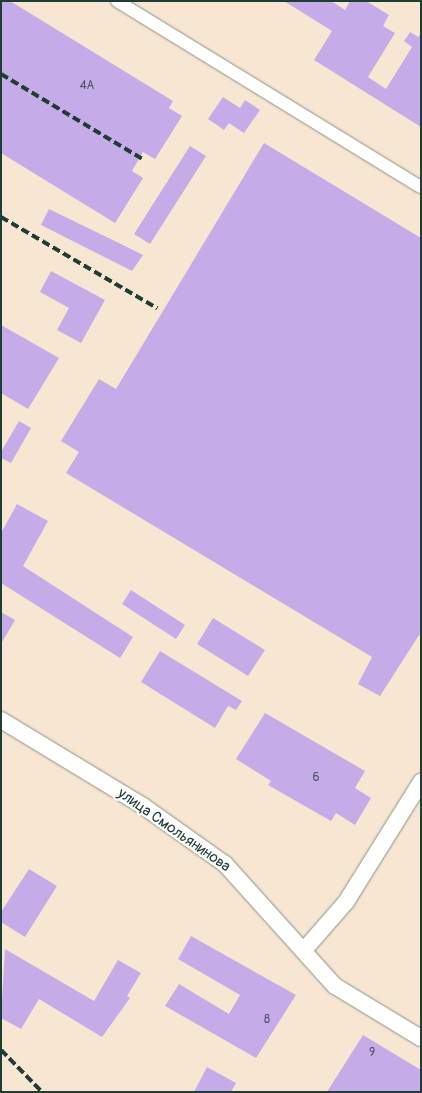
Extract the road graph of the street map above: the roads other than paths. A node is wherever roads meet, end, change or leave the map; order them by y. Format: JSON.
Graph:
{"nodes":[{"id":1,"x":117,"y":1,"type":"edge"},
{"id":2,"x":421,"y":187,"type":"edge"},
{"id":3,"x":1,"y":720,"type":"edge"},
{"id":4,"x":421,"y":782,"type":"edge"},
{"id":5,"x":305,"y":949,"type":"junction"},
{"id":6,"x":421,"y":1038,"type":"edge"}],
"edges":[{"from":1,"to":2,"type":"street"},
{"from":3,"to":5,"type":"street","name":"улица Смольянинова"},
{"from":4,"to":5,"type":"street"},
{"from":5,"to":6,"type":"street","name":"улица Смольянинова"}]}
